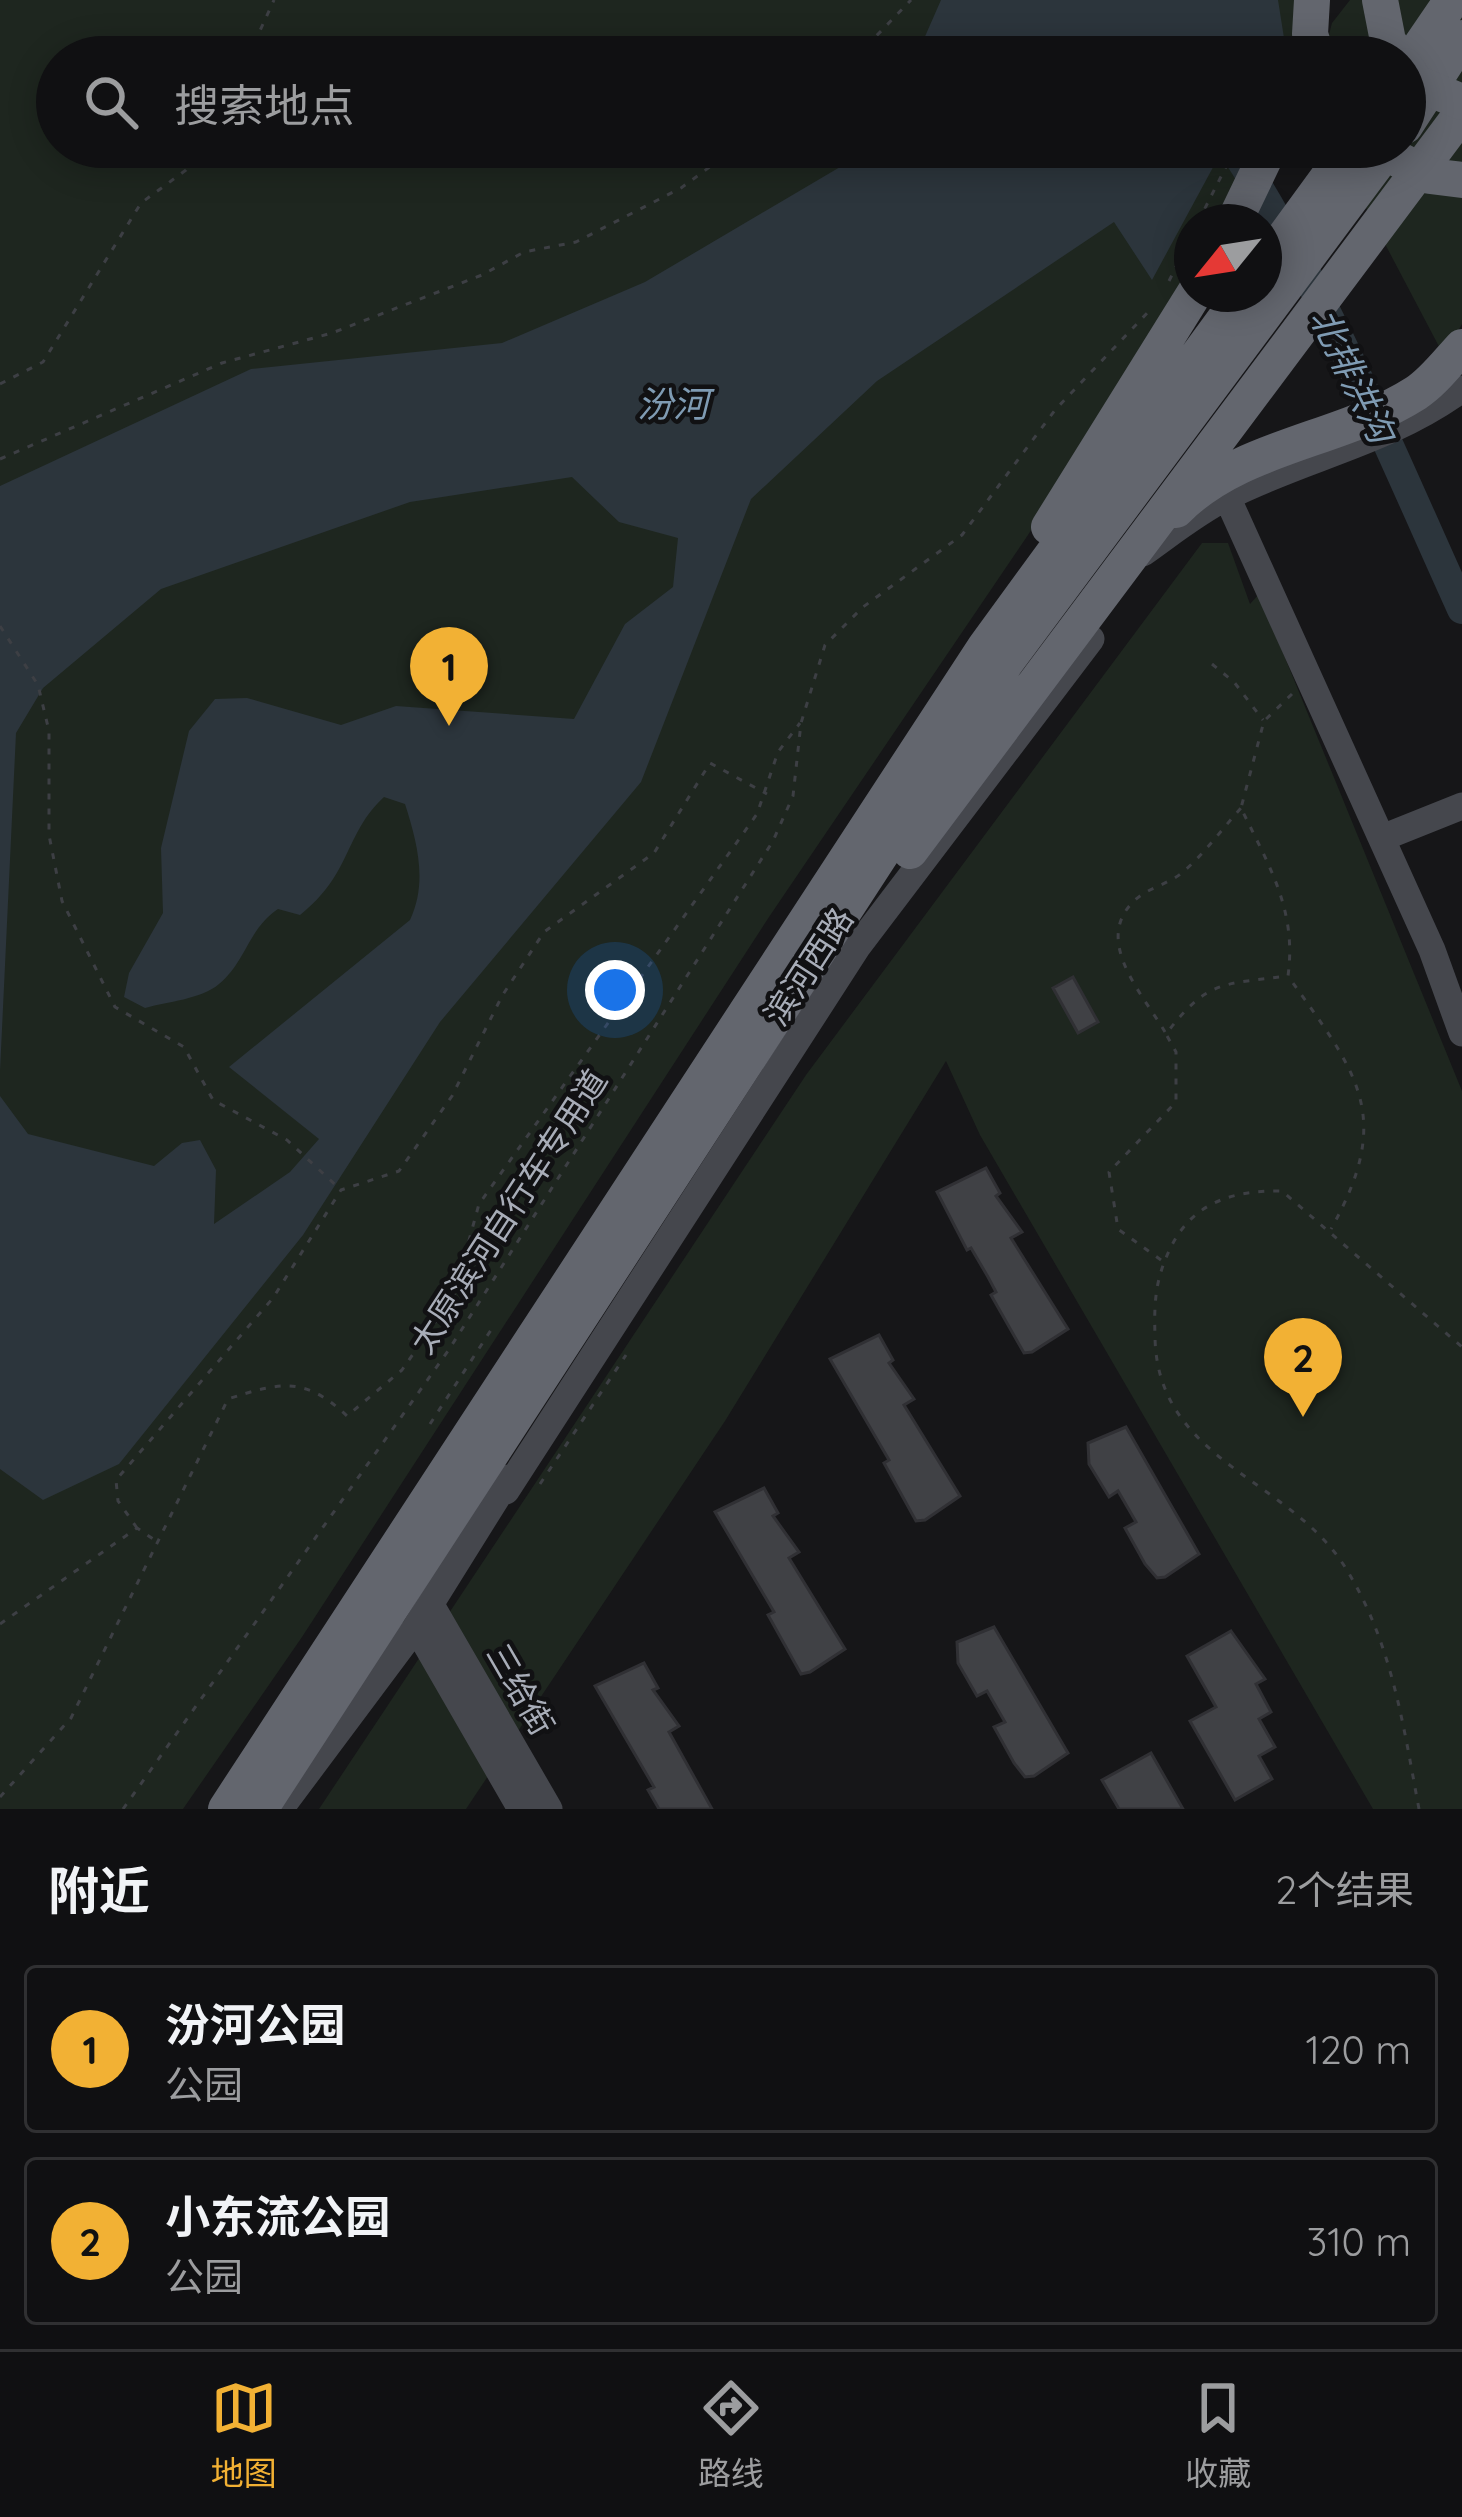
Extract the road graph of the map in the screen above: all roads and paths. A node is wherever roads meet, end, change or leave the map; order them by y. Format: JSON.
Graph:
{"nodes":[{"id":1,"x":274,"y":0,"type":"edge"},
{"id":2,"x":911,"y":0,"type":"edge"},
{"id":3,"x":1312,"y":0,"type":"edge"},
{"id":4,"x":1334,"y":0,"type":"edge"},
{"id":5,"x":1380,"y":0,"type":"edge"},
{"id":6,"x":1452,"y":0,"type":"edge"},
{"id":7,"x":258,"y":36,"type":"edge"},
{"id":8,"x":876,"y":36,"type":"edge"},
{"id":9,"x":1311,"y":36,"type":"edge"},
{"id":10,"x":1317,"y":36,"type":"edge"},
{"id":11,"x":1387,"y":36,"type":"edge"},
{"id":12,"x":1426,"y":38,"type":"edge"},
{"id":13,"x":1462,"y":38,"type":"edge"},
{"id":14,"x":1426,"y":87,"type":"edge"},
{"id":15,"x":1426,"y":93,"type":"edge"},
{"id":16,"x":1462,"y":102,"type":"edge"},
{"id":17,"x":1462,"y":113,"type":"edge"},
{"id":18,"x":1426,"y":162,"type":"edge"},
{"id":19,"x":187,"y":168,"type":"edge"},
{"id":20,"x":709,"y":168,"type":"edge"},
{"id":21,"x":1225,"y":168,"type":"edge"},
{"id":22,"x":1260,"y":168,"type":"edge"},
{"id":23,"x":1357,"y":168,"type":"edge"},
{"id":24,"x":1361,"y":168,"type":"edge"},
{"id":25,"x":1409,"y":168,"type":"edge"},
{"id":26,"x":1421,"y":168,"type":"edge"},
{"id":27,"x":1462,"y":180,"type":"edge"},
{"id":28,"x":1207,"y":204,"type":"edge"},
{"id":29,"x":1243,"y":204,"type":"edge"},
{"id":30,"x":1282,"y":246,"type":"edge"},
{"id":31,"x":1174,"y":297,"type":"edge"},
{"id":32,"x":1174,"y":310,"type":"edge"},
{"id":33,"x":1230,"y":312,"type":"edge"},
{"id":34,"x":1462,"y":347,"type":"edge"},
{"id":35,"x":0,"y":384,"type":"edge"},
{"id":36,"x":1462,"y":389,"type":"edge"},
{"id":37,"x":0,"y":459,"type":"edge"},
{"id":38,"x":1252,"y":472,"type":"junction"},
{"id":39,"x":1227,"y":497,"type":"junction"},
{"id":40,"x":1168,"y":536,"type":"junction"},
{"id":41,"x":1111,"y":577,"type":"junction"},
{"id":42,"x":0,"y":626,"type":"edge"},
{"id":43,"x":985,"y":647,"type":"junction"},
{"id":44,"x":1212,"y":664,"type":"dead end"},
{"id":45,"x":1298,"y":689,"type":"dead end"},
{"id":46,"x":1264,"y":721,"type":"junction"},
{"id":47,"x":801,"y":723,"type":"junction"},
{"id":48,"x":767,"y":794,"type":"junction"},
{"id":49,"x":1462,"y":806,"type":"edge"},
{"id":50,"x":1241,"y":808,"type":"junction"},
{"id":51,"x":1382,"y":838,"type":"junction"},
{"id":52,"x":896,"y":870,"type":"junction"},
{"id":53,"x":858,"y":946,"type":"junction"},
{"id":54,"x":1288,"y":976,"type":"junction"},
{"id":55,"x":795,"y":986,"type":"junction"},
{"id":56,"x":1462,"y":1033,"type":"edge"},
{"id":57,"x":1166,"y":1034,"type":"junction"},
{"id":58,"x":341,"y":1190,"type":"junction"},
{"id":59,"x":1331,"y":1230,"type":"junction"},
{"id":60,"x":1164,"y":1262,"type":"junction"},
{"id":61,"x":491,"y":1330,"type":"dead end"},
{"id":62,"x":1462,"y":1347,"type":"edge"},
{"id":63,"x":626,"y":1355,"type":"dead end"},
{"id":64,"x":532,"y":1395,"type":"junction"},
{"id":65,"x":430,"y":1424,"type":"dead end"},
{"id":66,"x":540,"y":1484,"type":"dead end"},
{"id":67,"x":506,"y":1491,"type":"junction"},
{"id":68,"x":137,"y":1528,"type":"junction"},
{"id":69,"x":157,"y":1541,"type":"junction"},
{"id":70,"x":424,"y":1616,"type":"junction"},
{"id":71,"x":0,"y":1624,"type":"edge"},
{"id":72,"x":0,"y":1797,"type":"edge"},
{"id":73,"x":123,"y":1809,"type":"edge"},
{"id":74,"x":226,"y":1809,"type":"edge"},
{"id":75,"x":260,"y":1809,"type":"edge"},
{"id":76,"x":283,"y":1809,"type":"edge"},
{"id":77,"x":521,"y":1809,"type":"edge"},
{"id":78,"x":550,"y":1809,"type":"edge"},
{"id":79,"x":1419,"y":1809,"type":"edge"}],
"edges":[{"from":1,"to":7,"type":"path"},
{"from":2,"to":8,"type":"path"},
{"from":3,"to":9,"type":"highway","bridge":true},
{"from":4,"to":10,"type":"highway"},
{"from":5,"to":11,"type":"highway"},
{"from":6,"to":12,"type":"highway"},
{"from":13,"to":15,"type":"highway"},
{"from":14,"to":16,"type":"highway","bridge":true},
{"from":17,"to":18,"type":"highway"},
{"from":19,"to":35,"type":"path"},
{"from":20,"to":37,"type":"path"},
{"from":21,"to":28,"type":"path"},
{"from":22,"to":29,"type":"highway"},
{"from":23,"to":30,"type":"highway"},
{"from":24,"to":55,"type":"highway","name":"滨河西路"},
{"from":25,"to":27,"type":"highway","bridge":true},
{"from":26,"to":41,"type":"highway"},
{"from":31,"to":47,"type":"path","name":"太原滨河自行车专用道"},
{"from":32,"to":43,"type":"highway"},
{"from":33,"to":43,"type":"highway","name":"滨河西路"},
{"from":34,"to":38,"type":"highway"},
{"from":36,"to":38,"type":"street"},
{"from":38,"to":39,"type":"street"},
{"from":38,"to":41,"type":"highway"},
{"from":39,"to":40,"type":"street"},
{"from":39,"to":51,"type":"street"},
{"from":40,"to":41,"type":"street"},
{"from":40,"to":53,"type":"street"},
{"from":41,"to":52,"type":"highway"},
{"from":42,"to":58,"type":"path"},
{"from":43,"to":74,"type":"highway","name":"滨河西路"},
{"from":44,"to":46,"type":"path"},
{"from":45,"to":46,"type":"path"},
{"from":46,"to":50,"type":"path"},
{"from":47,"to":48,"type":"path"},
{"from":47,"to":73,"type":"path","name":"太原滨河自行车专用道"},
{"from":48,"to":58,"type":"path"},
{"from":48,"to":69,"type":"path"},
{"from":49,"to":51,"type":"street"},
{"from":50,"to":54,"type":"path"},
{"from":50,"to":57,"type":"path"},
{"from":51,"to":56,"type":"street"},
{"from":52,"to":53,"type":"street"},
{"from":52,"to":55,"type":"highway"},
{"from":53,"to":67,"type":"street"},
{"from":54,"to":57,"type":"path"},
{"from":54,"to":59,"type":"path"},
{"from":55,"to":64,"type":"highway","name":"滨河西路"},
{"from":57,"to":60,"type":"path"},
{"from":58,"to":68,"type":"path"},
{"from":59,"to":60,"type":"path"},
{"from":59,"to":62,"type":"path"},
{"from":60,"to":79,"type":"path"},
{"from":61,"to":65,"type":"path"},
{"from":63,"to":66,"type":"path"},
{"from":64,"to":67,"type":"street"},
{"from":64,"to":75,"type":"highway","name":"滨河西路"},
{"from":67,"to":70,"type":"street"},
{"from":68,"to":69,"type":"path"},
{"from":68,"to":71,"type":"path"},
{"from":69,"to":72,"type":"path"},
{"from":70,"to":76,"type":"street"},
{"from":70,"to":77,"type":"street","name":"三给街"},
{"from":70,"to":78,"type":"street","name":"三给街"}]}
